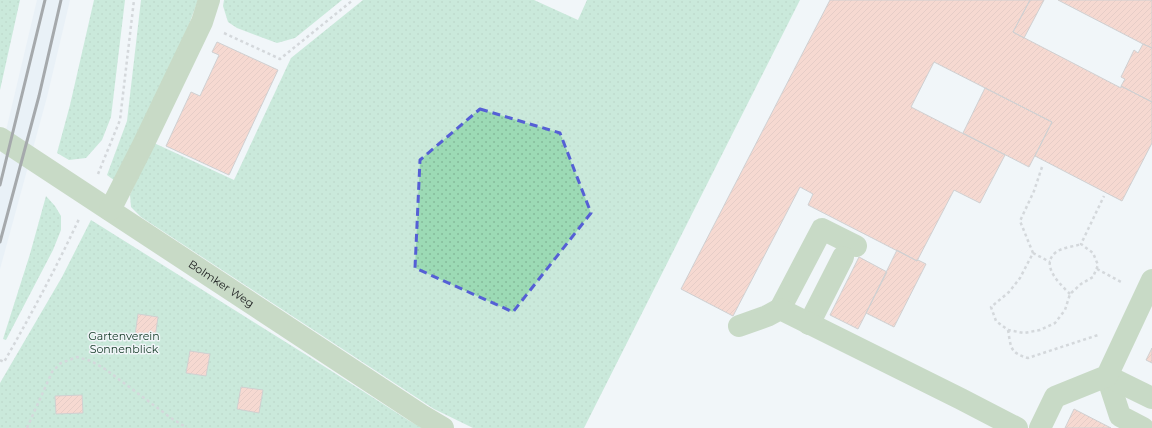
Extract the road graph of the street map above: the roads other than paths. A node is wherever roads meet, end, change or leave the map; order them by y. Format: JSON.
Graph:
{"nodes":[{"id":1,"x":209,"y":0,"type":"edge"},
{"id":2,"x":0,"y":138,"type":"edge"},
{"id":3,"x":110,"y":210,"type":"junction"},
{"id":4,"x":1152,"y":280,"type":"edge"},
{"id":5,"x":780,"y":310,"type":"junction"},
{"id":6,"x":809,"y":324,"type":"junction"},
{"id":7,"x":739,"y":326,"type":"dead end"},
{"id":8,"x":1106,"y":376,"type":"junction"},
{"id":9,"x":1152,"y":398,"type":"edge"},
{"id":10,"x":443,"y":428,"type":"edge"},
{"id":11,"x":1017,"y":428,"type":"edge"},
{"id":12,"x":1040,"y":428,"type":"edge"},
{"id":13,"x":1143,"y":428,"type":"edge"}],
"edges":[{"from":1,"to":3,"type":"street"},
{"from":2,"to":3,"type":"street","name":"Bolmker Weg"},
{"from":3,"to":10,"type":"street","name":"Bolmker Weg"},
{"from":4,"to":8,"type":"street"},
{"from":5,"to":6,"type":"street"},
{"from":5,"to":6,"type":"street"},
{"from":5,"to":7,"type":"street"},
{"from":6,"to":11,"type":"street"},
{"from":8,"to":9,"type":"street"},
{"from":8,"to":12,"type":"street"},
{"from":8,"to":13,"type":"street"}]}
